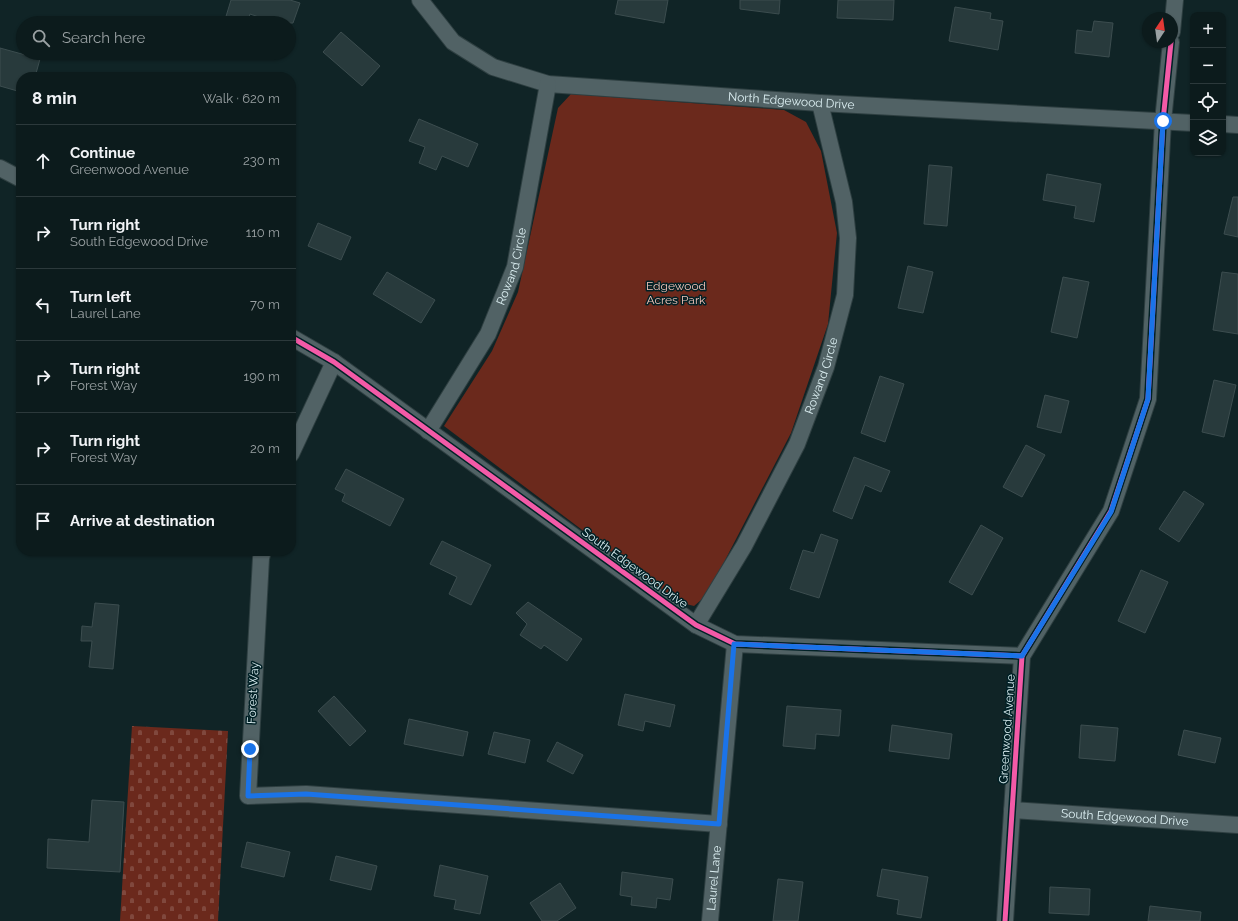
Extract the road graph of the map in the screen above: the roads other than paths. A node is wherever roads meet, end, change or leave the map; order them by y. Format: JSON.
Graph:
{"nodes":[{"id":1,"x":420,"y":0,"type":"edge"},
{"id":2,"x":1175,"y":0,"type":"edge"},
{"id":3,"x":1174,"y":12,"type":"edge"},
{"id":4,"x":1170,"y":48,"type":"edge"},
{"id":5,"x":548,"y":84,"type":"junction"},
{"id":6,"x":820,"y":103,"type":"junction"},
{"id":7,"x":1163,"y":121,"type":"junction"},
{"id":8,"x":1190,"y":123,"type":"edge"},
{"id":9,"x":1226,"y":124,"type":"edge"},
{"id":10,"x":1238,"y":125,"type":"edge"},
{"id":11,"x":0,"y":168,"type":"edge"},
{"id":12,"x":16,"y":177,"type":"edge"},
{"id":13,"x":296,"y":340,"type":"edge"},
{"id":14,"x":334,"y":362,"type":"junction"},
{"id":15,"x":428,"y":431,"type":"junction"},
{"id":16,"x":296,"y":443,"type":"edge"},
{"id":17,"x":262,"y":556,"type":"edge"},
{"id":18,"x":696,"y":625,"type":"junction"},
{"id":19,"x":734,"y":644,"type":"junction"},
{"id":20,"x":1022,"y":656,"type":"junction"},
{"id":21,"x":1012,"y":810,"type":"junction"},
{"id":22,"x":719,"y":824,"type":"junction"},
{"id":23,"x":1238,"y":825,"type":"edge"},
{"id":24,"x":710,"y":921,"type":"edge"},
{"id":25,"x":1005,"y":921,"type":"edge"}],
"edges":[{"from":1,"to":5,"type":"street","name":"North Edgewood Drive"},
{"from":2,"to":3,"type":"street"},
{"from":4,"to":7,"type":"street","name":"Greenwood Avenue"},
{"from":5,"to":6,"type":"street","name":"North Edgewood Drive"},
{"from":5,"to":15,"type":"street","name":"Rowand Circle"},
{"from":6,"to":7,"type":"street","name":"North Edgewood Drive"},
{"from":6,"to":18,"type":"street","name":"Rowand Circle"},
{"from":7,"to":8,"type":"street","name":"North Edgewood Drive"},
{"from":7,"to":20,"type":"street","name":"Greenwood Avenue"},
{"from":9,"to":10,"type":"street"},
{"from":11,"to":12,"type":"street"},
{"from":13,"to":14,"type":"street","name":"South Edgewood Drive"},
{"from":14,"to":15,"type":"street","name":"South Edgewood Drive"},
{"from":14,"to":16,"type":"street"},
{"from":15,"to":18,"type":"street","name":"South Edgewood Drive"},
{"from":17,"to":22,"type":"street","name":"Forest Way"},
{"from":18,"to":19,"type":"street","name":"South Edgewood Drive"},
{"from":19,"to":20,"type":"street","name":"South Edgewood Drive"},
{"from":19,"to":22,"type":"street","name":"Laurel Lane"},
{"from":20,"to":21,"type":"street","name":"Greenwood Avenue"},
{"from":21,"to":23,"type":"street","name":"South Edgewood Drive"},
{"from":21,"to":25,"type":"street","name":"Greenwood Avenue"},
{"from":22,"to":24,"type":"street","name":"Laurel Lane"}]}
